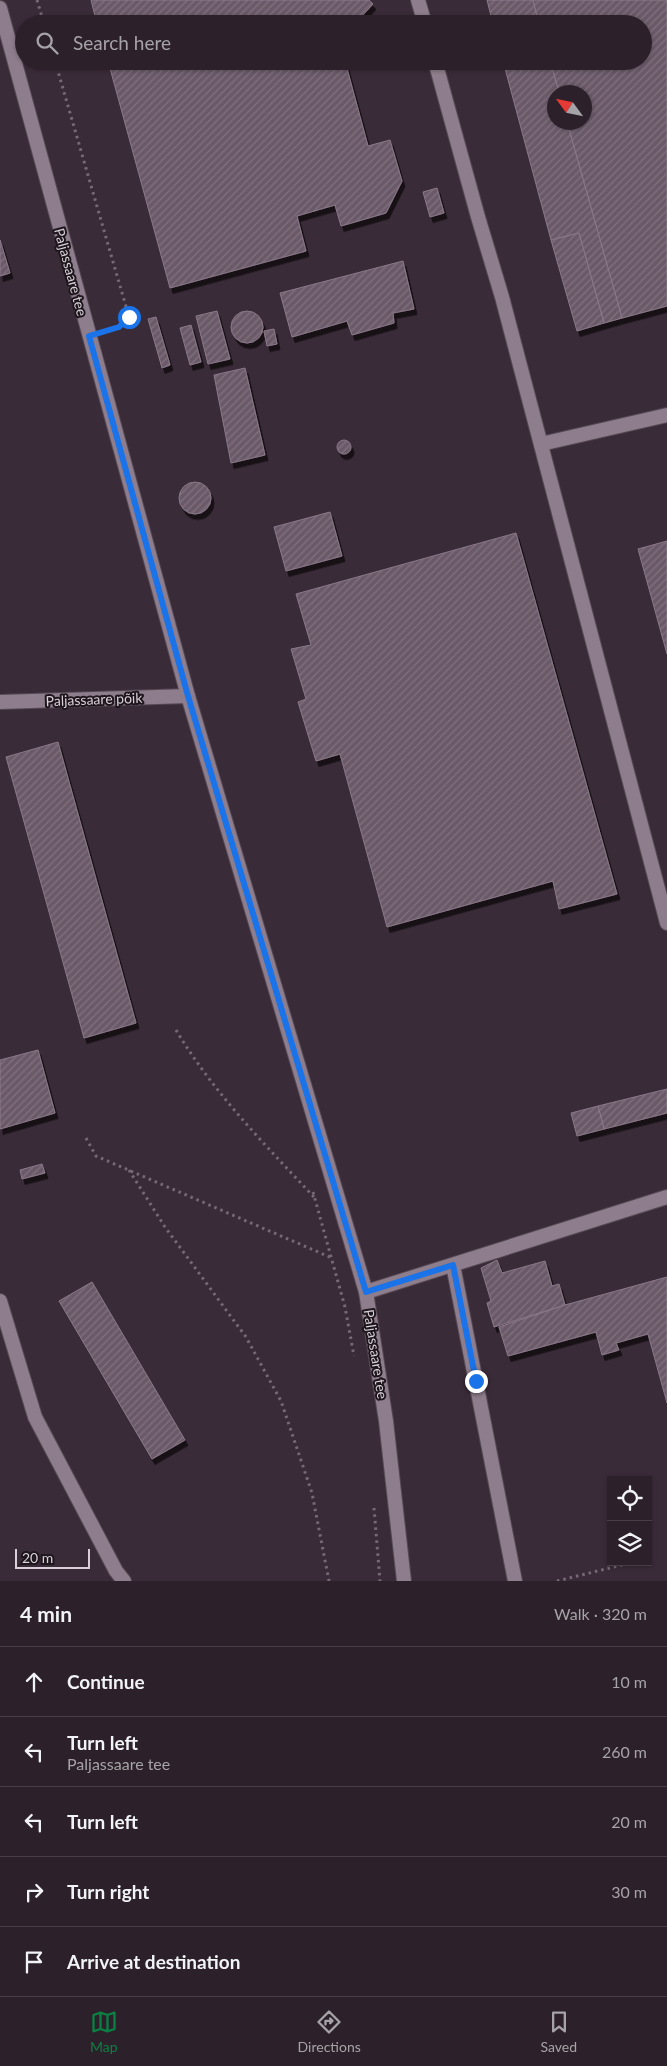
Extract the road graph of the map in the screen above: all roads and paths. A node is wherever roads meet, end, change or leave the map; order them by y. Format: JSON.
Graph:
{"nodes":[{"id":1,"x":37,"y":0,"type":"edge"},
{"id":2,"x":418,"y":0,"type":"edge"},
{"id":3,"x":0,"y":8,"type":"edge"},
{"id":4,"x":41,"y":15,"type":"edge"},
{"id":5,"x":422,"y":15,"type":"edge"},
{"id":6,"x":15,"y":63,"type":"edge"},
{"id":7,"x":17,"y":70,"type":"edge"},
{"id":8,"x":58,"y":70,"type":"edge"},
{"id":9,"x":437,"y":70,"type":"edge"},
{"id":10,"x":89,"y":336,"type":"junction"},
{"id":11,"x":667,"y":415,"type":"edge"},
{"id":12,"x":541,"y":444,"type":"junction"},
{"id":13,"x":188,"y":696,"type":"junction"},
{"id":14,"x":0,"y":702,"type":"edge"},
{"id":15,"x":667,"y":922,"type":"edge"},
{"id":16,"x":176,"y":1030,"type":"dead end"},
{"id":17,"x":86,"y":1138,"type":"dead end"},
{"id":18,"x":129,"y":1170,"type":"junction"},
{"id":19,"x":315,"y":1197,"type":"dead end"},
{"id":20,"x":667,"y":1197,"type":"edge"},
{"id":21,"x":338,"y":1264,"type":"dead end"},
{"id":22,"x":453,"y":1265,"type":"junction"},
{"id":23,"x":366,"y":1292,"type":"junction"},
{"id":24,"x":0,"y":1301,"type":"edge"},
{"id":25,"x":618,"y":1566,"type":"edge"},
{"id":26,"x":124,"y":1581,"type":"edge"},
{"id":27,"x":329,"y":1581,"type":"edge"},
{"id":28,"x":404,"y":1581,"type":"edge"},
{"id":29,"x":515,"y":1581,"type":"edge"},
{"id":30,"x":557,"y":1581,"type":"edge"}],
"edges":[{"from":1,"to":4,"type":"path"},
{"from":2,"to":5,"type":"street"},
{"from":3,"to":6,"type":"street","name":"Paljassaare tee"},
{"from":7,"to":10,"type":"street","name":"Paljassaare tee"},
{"from":8,"to":10,"type":"path"},
{"from":9,"to":12,"type":"street"},
{"from":10,"to":13,"type":"street","name":"Paljassaare tee"},
{"from":11,"to":12,"type":"street"},
{"from":12,"to":15,"type":"street"},
{"from":13,"to":14,"type":"street","name":"Paljassaare põik"},
{"from":13,"to":23,"type":"street","name":"Paljassaare tee"},
{"from":16,"to":19,"type":"path"},
{"from":17,"to":18,"type":"path"},
{"from":18,"to":21,"type":"path"},
{"from":18,"to":27,"type":"path"},
{"from":20,"to":22,"type":"street"},
{"from":22,"to":23,"type":"street"},
{"from":22,"to":29,"type":"street"},
{"from":23,"to":28,"type":"street","name":"Paljassaare tee"},
{"from":24,"to":26,"type":"street"},
{"from":25,"to":30,"type":"path"}]}
